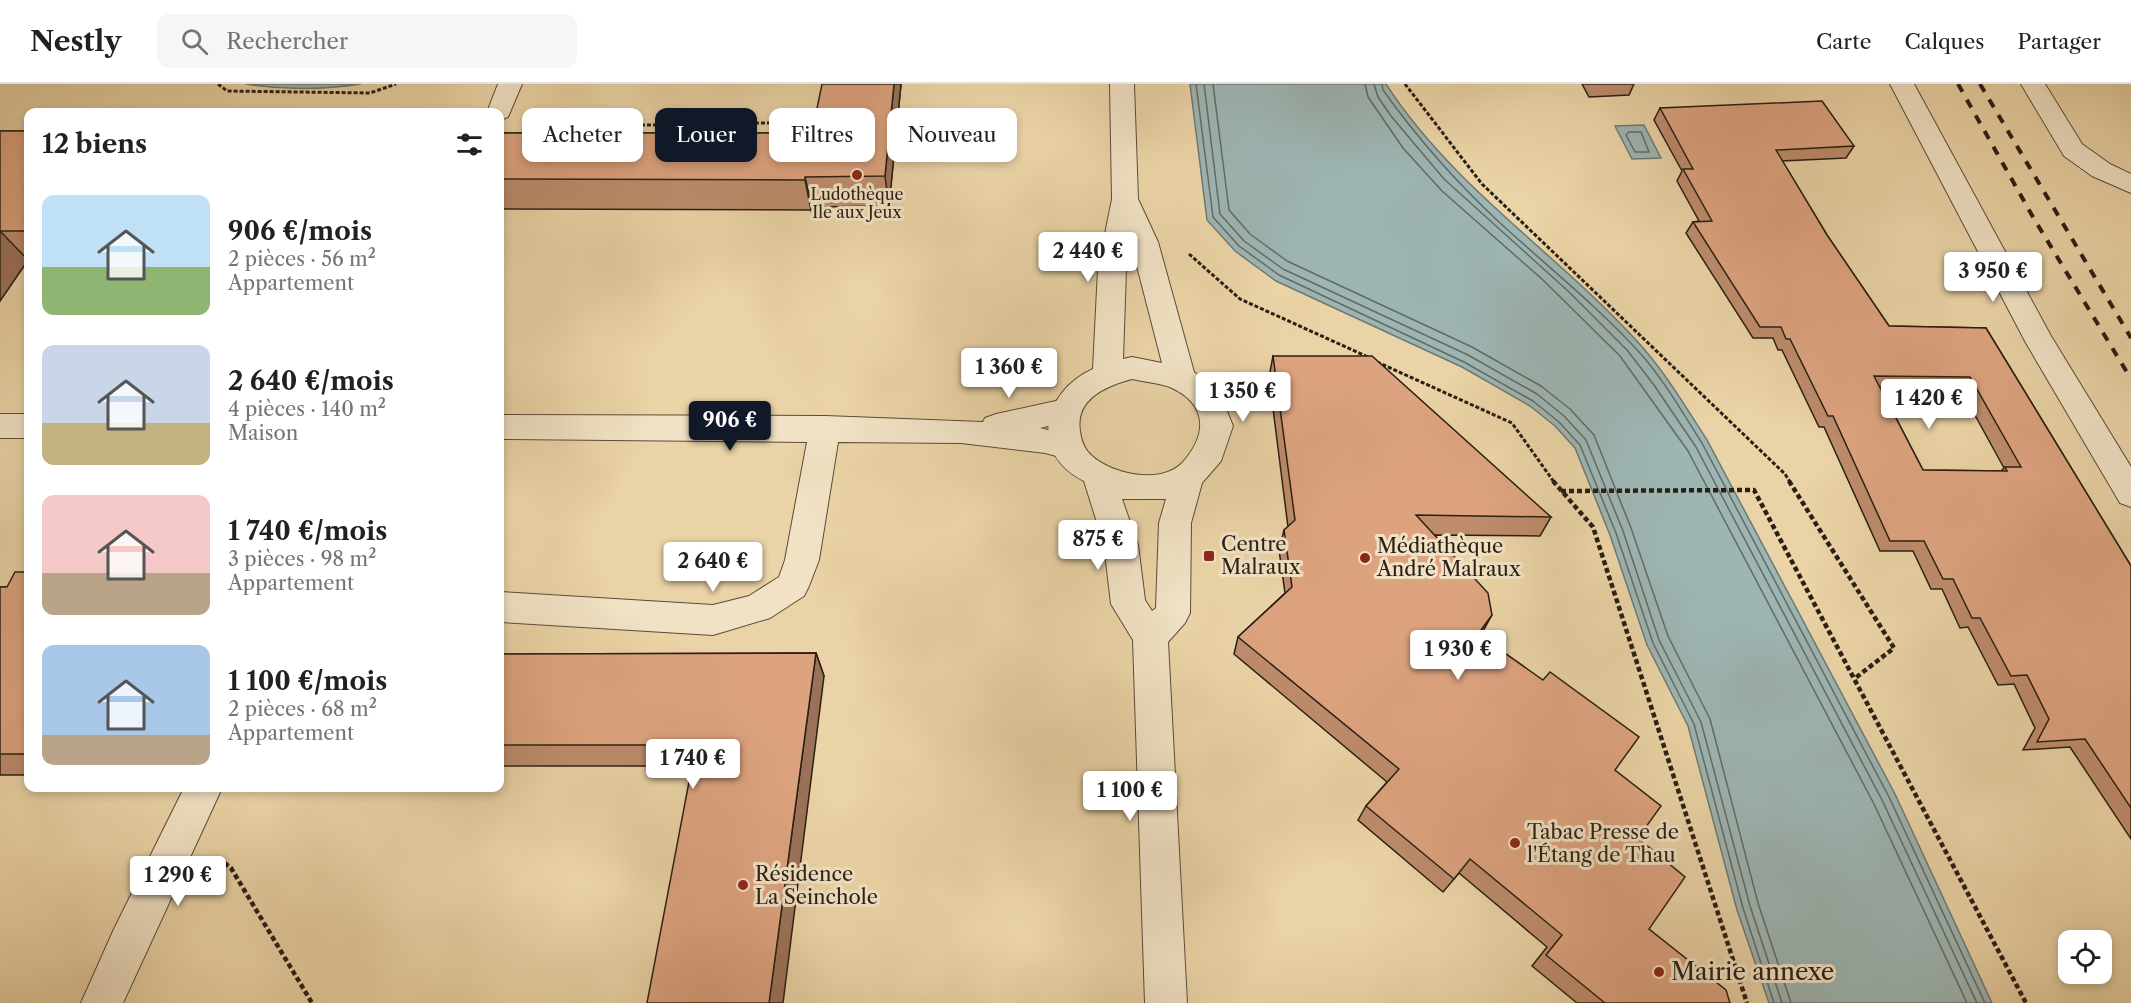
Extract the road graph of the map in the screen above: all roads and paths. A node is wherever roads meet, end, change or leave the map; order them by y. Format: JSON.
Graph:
{"nodes":[{"id":1,"x":218,"y":84,"type":"edge"},
{"id":2,"x":396,"y":84,"type":"edge"},
{"id":3,"x":510,"y":84,"type":"edge"},
{"id":4,"x":1122,"y":84,"type":"edge"},
{"id":5,"x":1405,"y":84,"type":"edge"},
{"id":6,"x":1901,"y":84,"type":"edge"},
{"id":7,"x":2032,"y":84,"type":"edge"},
{"id":8,"x":501,"y":108,"type":"edge"},
{"id":9,"x":769,"y":123,"type":"edge"},
{"id":10,"x":643,"y":125,"type":"edge"},
{"id":11,"x":2131,"y":184,"type":"edge"},
{"id":12,"x":1125,"y":199,"type":"junction"},
{"id":13,"x":1187,"y":253,"type":"dead end"},
{"id":14,"x":1108,"y":373,"type":"junction"},
{"id":15,"x":1180,"y":377,"type":"junction"},
{"id":16,"x":1065,"y":411,"type":"junction"},
{"id":17,"x":0,"y":426,"type":"edge"},
{"id":18,"x":24,"y":426,"type":"edge"},
{"id":19,"x":504,"y":427,"type":"edge"},
{"id":20,"x":825,"y":428,"type":"junction"},
{"id":21,"x":961,"y":431,"type":"junction"},
{"id":22,"x":1068,"y":447,"type":"junction"},
{"id":23,"x":1188,"y":477,"type":"junction"},
{"id":24,"x":1099,"y":478,"type":"junction"},
{"id":25,"x":1560,"y":491,"type":"junction"},
{"id":26,"x":2131,"y":494,"type":"edge"},
{"id":27,"x":504,"y":607,"type":"edge"},
{"id":28,"x":1150,"y":638,"type":"junction"},
{"id":29,"x":1854,"y":679,"type":"junction"},
{"id":30,"x":201,"y":792,"type":"edge"},
{"id":31,"x":173,"y":850,"type":"junction"},
{"id":32,"x":102,"y":1003,"type":"edge"},
{"id":33,"x":312,"y":1003,"type":"edge"},
{"id":34,"x":1166,"y":1003,"type":"edge"},
{"id":35,"x":1747,"y":1003,"type":"edge"},
{"id":36,"x":2026,"y":1003,"type":"edge"}],
"edges":[{"from":1,"to":2,"type":"path"},
{"from":3,"to":8,"type":"street"},
{"from":4,"to":12,"type":"street"},
{"from":5,"to":29,"type":"path"},
{"from":6,"to":26,"type":"street"},
{"from":7,"to":11,"type":"street"},
{"from":9,"to":10,"type":"path"},
{"from":12,"to":14,"type":"street"},
{"from":12,"to":15,"type":"street"},
{"from":13,"to":25,"type":"path"},
{"from":14,"to":15,"type":"street"},
{"from":14,"to":16,"type":"street"},
{"from":15,"to":23,"type":"street"},
{"from":16,"to":21,"type":"street"},
{"from":16,"to":22,"type":"street"},
{"from":17,"to":18,"type":"street"},
{"from":19,"to":20,"type":"street"},
{"from":20,"to":21,"type":"street"},
{"from":20,"to":27,"type":"street"},
{"from":21,"to":22,"type":"street"},
{"from":22,"to":24,"type":"street"},
{"from":23,"to":24,"type":"street"},
{"from":23,"to":28,"type":"street"},
{"from":24,"to":28,"type":"street"},
{"from":25,"to":29,"type":"path"},
{"from":25,"to":35,"type":"path"},
{"from":28,"to":34,"type":"street"},
{"from":29,"to":36,"type":"path"},
{"from":30,"to":31,"type":"street"},
{"from":31,"to":32,"type":"street"},
{"from":31,"to":33,"type":"path"}]}
